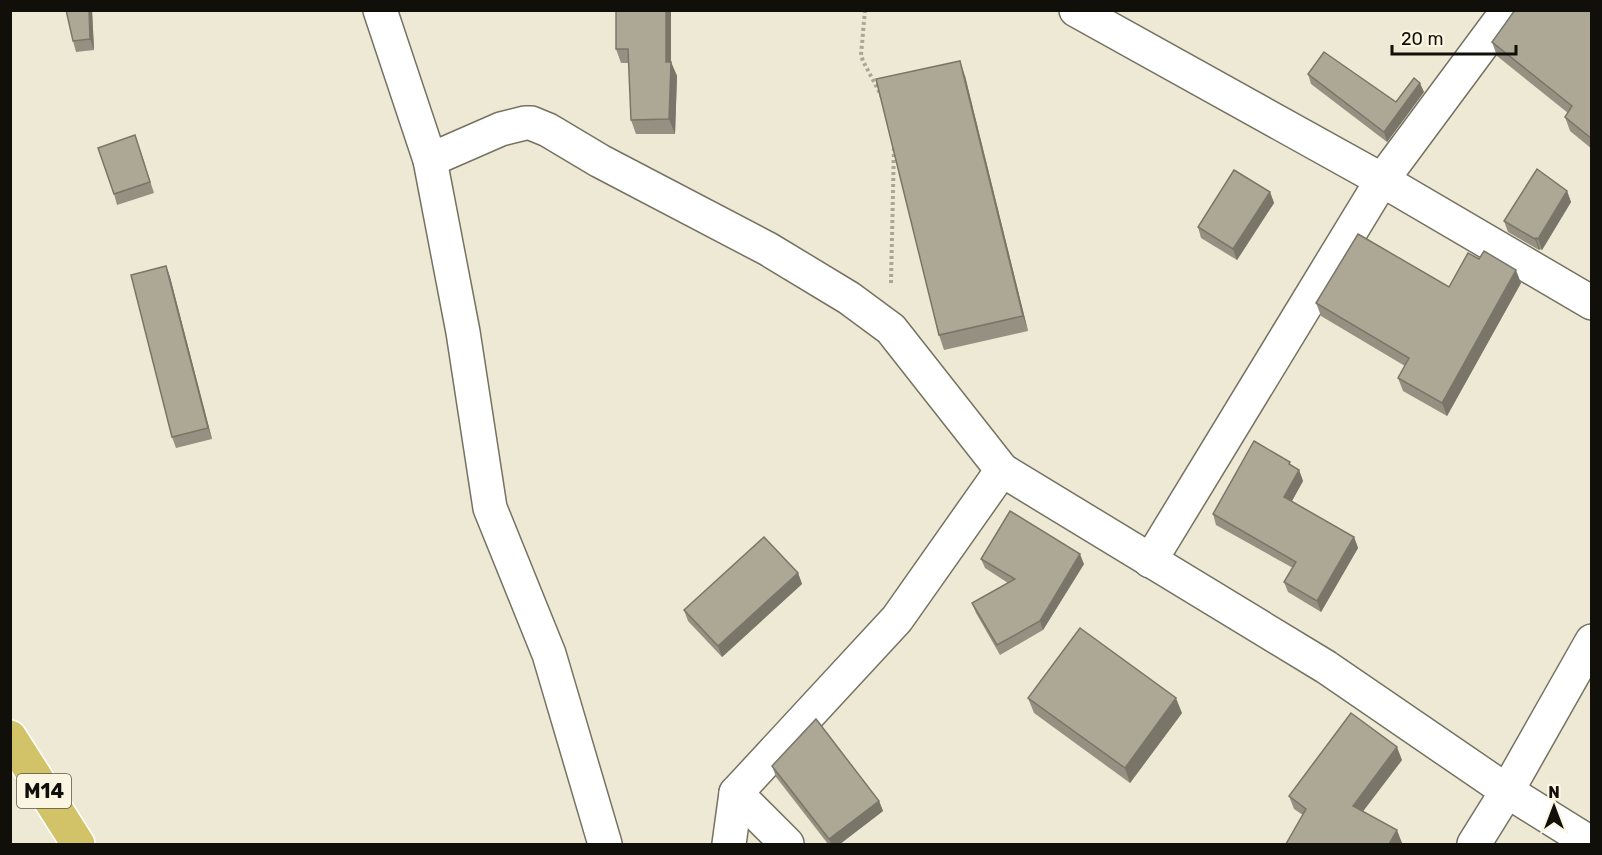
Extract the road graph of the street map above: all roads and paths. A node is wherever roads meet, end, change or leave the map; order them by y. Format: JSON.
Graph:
{"nodes":[{"id":1,"x":380,"y":10,"type":"edge"},
{"id":2,"x":865,"y":10,"type":"edge"},
{"id":3,"x":1076,"y":10,"type":"edge"},
{"id":4,"x":1508,"y":10,"type":"edge"},
{"id":5,"x":886,"y":105,"type":"edge"},
{"id":6,"x":894,"y":145,"type":"edge"},
{"id":7,"x":429,"y":160,"type":"junction"},
{"id":8,"x":1382,"y":180,"type":"junction"},
{"id":9,"x":1592,"y":303,"type":"edge"},
{"id":10,"x":891,"y":328,"type":"junction"},
{"id":11,"x":1002,"y":470,"type":"junction"},
{"id":12,"x":1150,"y":561,"type":"junction"},
{"id":13,"x":1592,"y":642,"type":"edge"},
{"id":14,"x":10,"y":737,"type":"edge"},
{"id":15,"x":1507,"y":791,"type":"junction"},
{"id":16,"x":736,"y":793,"type":"junction"},
{"id":17,"x":78,"y":844,"type":"edge"},
{"id":18,"x":605,"y":844,"type":"edge"},
{"id":19,"x":729,"y":844,"type":"edge"},
{"id":20,"x":787,"y":844,"type":"edge"},
{"id":21,"x":1474,"y":844,"type":"edge"},
{"id":22,"x":1592,"y":844,"type":"edge"}],
"edges":[{"from":1,"to":7,"type":"street"},
{"from":2,"to":5,"type":"path"},
{"from":3,"to":8,"type":"street"},
{"from":4,"to":8,"type":"street"},
{"from":6,"to":10,"type":"path"},
{"from":7,"to":10,"type":"street"},
{"from":7,"to":18,"type":"street"},
{"from":8,"to":9,"type":"street"},
{"from":8,"to":12,"type":"street"},
{"from":10,"to":11,"type":"street"},
{"from":11,"to":12,"type":"street"},
{"from":11,"to":16,"type":"street"},
{"from":12,"to":15,"type":"street"},
{"from":13,"to":15,"type":"street"},
{"from":14,"to":17,"type":"main road","number":"M14"},
{"from":15,"to":21,"type":"street"},
{"from":15,"to":22,"type":"street"},
{"from":16,"to":19,"type":"street"},
{"from":16,"to":20,"type":"street"}]}
